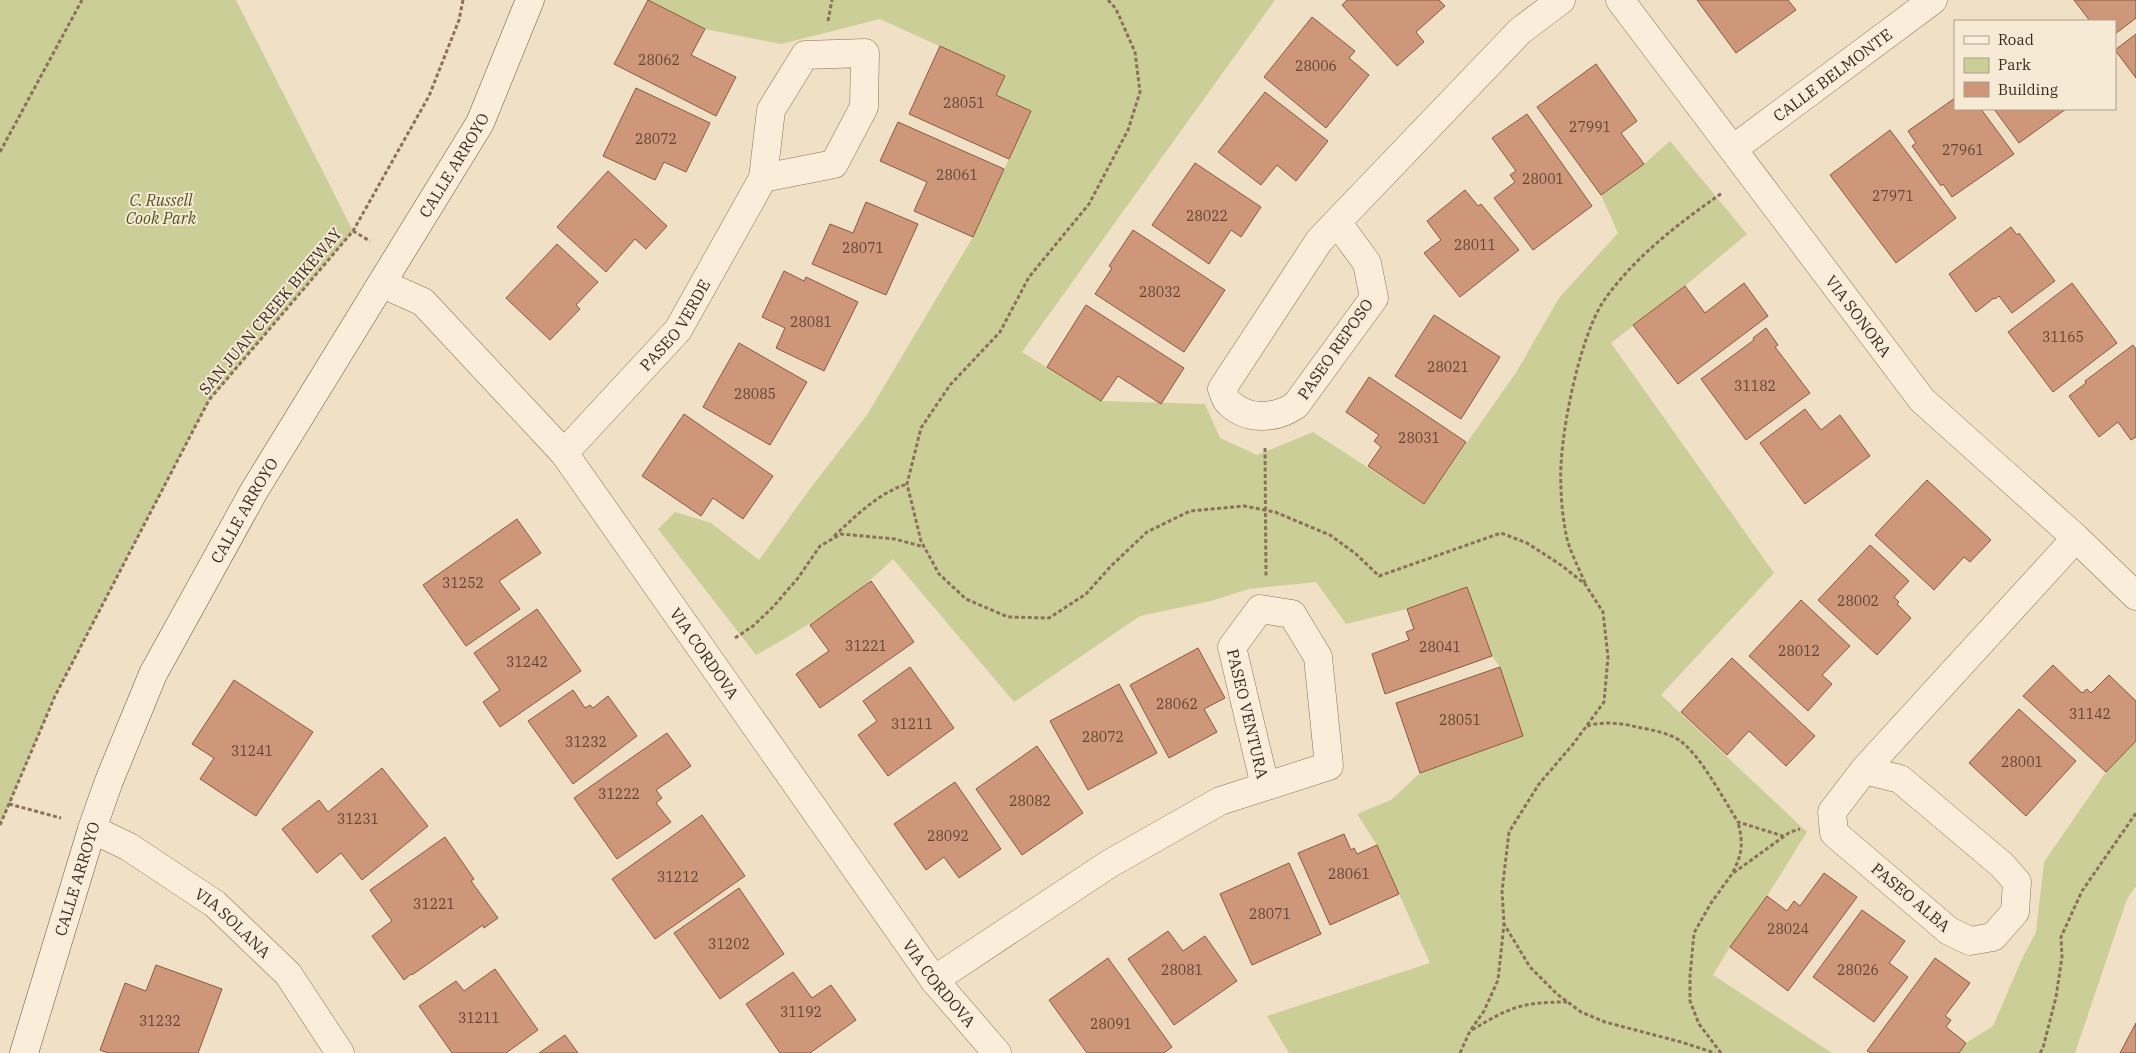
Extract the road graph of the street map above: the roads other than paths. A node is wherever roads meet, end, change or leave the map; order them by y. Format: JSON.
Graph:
{"nodes":[{"id":1,"x":530,"y":0,"type":"edge"},
{"id":2,"x":1561,"y":0,"type":"edge"},
{"id":3,"x":1620,"y":0,"type":"edge"},
{"id":4,"x":1932,"y":0,"type":"edge"},
{"id":5,"x":1733,"y":149,"type":"junction"},
{"id":6,"x":764,"y":178,"type":"junction"},
{"id":7,"x":1337,"y":222,"type":"junction"},
{"id":8,"x":383,"y":284,"type":"junction"},
{"id":9,"x":564,"y":454,"type":"junction"},
{"id":10,"x":2076,"y":538,"type":"junction"},
{"id":11,"x":2136,"y":596,"type":"edge"},
{"id":12,"x":1864,"y":770,"type":"junction"},
{"id":13,"x":1266,"y":786,"type":"junction"},
{"id":14,"x":92,"y":829,"type":"junction"},
{"id":15,"x":934,"y":980,"type":"junction"},
{"id":16,"x":24,"y":1053,"type":"edge"},
{"id":17,"x":340,"y":1053,"type":"edge"},
{"id":18,"x":997,"y":1053,"type":"edge"}],
"edges":[{"from":1,"to":8,"type":"street","name":"CALLE ARROYO"},
{"from":2,"to":7,"type":"street","name":"PASEO REPOSO"},
{"from":3,"to":5,"type":"street","name":"VIA SONORA"},
{"from":4,"to":5,"type":"street","name":"CALLE BELMONTE"},
{"from":5,"to":10,"type":"street","name":"VIA SONORA"},
{"from":6,"to":6,"type":"street","name":"PASEO VERDE"},
{"from":6,"to":9,"type":"street","name":"PASEO VERDE"},
{"from":7,"to":7,"type":"street","name":"PASEO REPOSO"},
{"from":8,"to":9,"type":"street","name":"VIA CORDOVA"},
{"from":8,"to":14,"type":"street","name":"CALLE ARROYO"},
{"from":9,"to":15,"type":"street","name":"VIA CORDOVA"},
{"from":10,"to":11,"type":"street","name":"VIA SONORA"},
{"from":10,"to":12,"type":"street"},
{"from":12,"to":12,"type":"street","name":"PASEO ALBA"},
{"from":13,"to":13,"type":"street","name":"PASEO VENTURA"},
{"from":13,"to":15,"type":"street","name":"PASEO VENTURA"},
{"from":14,"to":16,"type":"street","name":"CALLE ARROYO"},
{"from":14,"to":17,"type":"street","name":"VIA SOLANA"},
{"from":15,"to":18,"type":"street","name":"VIA CORDOVA"}]}
